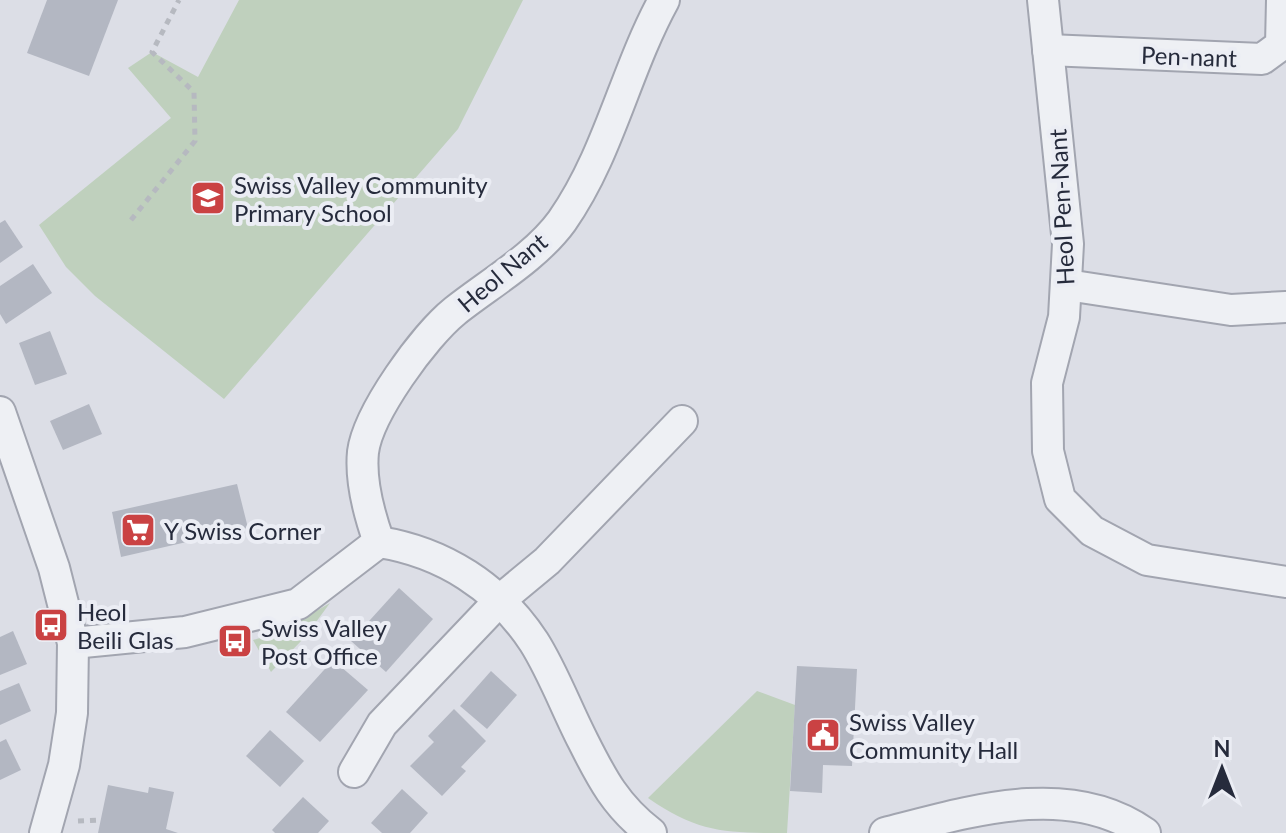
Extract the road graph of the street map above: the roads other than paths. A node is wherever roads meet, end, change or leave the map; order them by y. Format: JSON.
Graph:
{"nodes":[{"id":1,"x":664,"y":0,"type":"edge"},
{"id":2,"x":1043,"y":0,"type":"edge"},
{"id":3,"x":1282,"y":0,"type":"edge"},
{"id":4,"x":1048,"y":50,"type":"junction"},
{"id":5,"x":1067,"y":285,"type":"junction"},
{"id":6,"x":1286,"y":307,"type":"edge"},
{"id":7,"x":0,"y":412,"type":"edge"},
{"id":8,"x":682,"y":421,"type":"dead end"},
{"id":9,"x":8,"y":457,"type":"edge"},
{"id":10,"x":379,"y":542,"type":"junction"},
{"id":11,"x":1286,"y":582,"type":"edge"},
{"id":12,"x":500,"y":600,"type":"junction"},
{"id":13,"x":73,"y":643,"type":"junction"},
{"id":14,"x":354,"y":772,"type":"dead end"},
{"id":15,"x":45,"y":833,"type":"edge"},
{"id":16,"x":651,"y":833,"type":"edge"},
{"id":17,"x":885,"y":833,"type":"edge"},
{"id":18,"x":1145,"y":833,"type":"edge"}],
"edges":[{"from":1,"to":10,"type":"street","name":"Heol Nant"},
{"from":2,"to":4,"type":"street","name":"Heol Pen-Nant"},
{"from":3,"to":4,"type":"street","name":"Pen-nant"},
{"from":4,"to":5,"type":"street","name":"Heol Pen-Nant"},
{"from":5,"to":6,"type":"street"},
{"from":5,"to":11,"type":"street","name":"Heol Pen-Nant"},
{"from":7,"to":9,"type":"street"},
{"from":8,"to":12,"type":"street"},
{"from":9,"to":13,"type":"street"},
{"from":10,"to":12,"type":"street"},
{"from":10,"to":13,"type":"street"},
{"from":12,"to":14,"type":"street"},
{"from":12,"to":16,"type":"street"},
{"from":13,"to":15,"type":"street"},
{"from":17,"to":18,"type":"street"}]}
